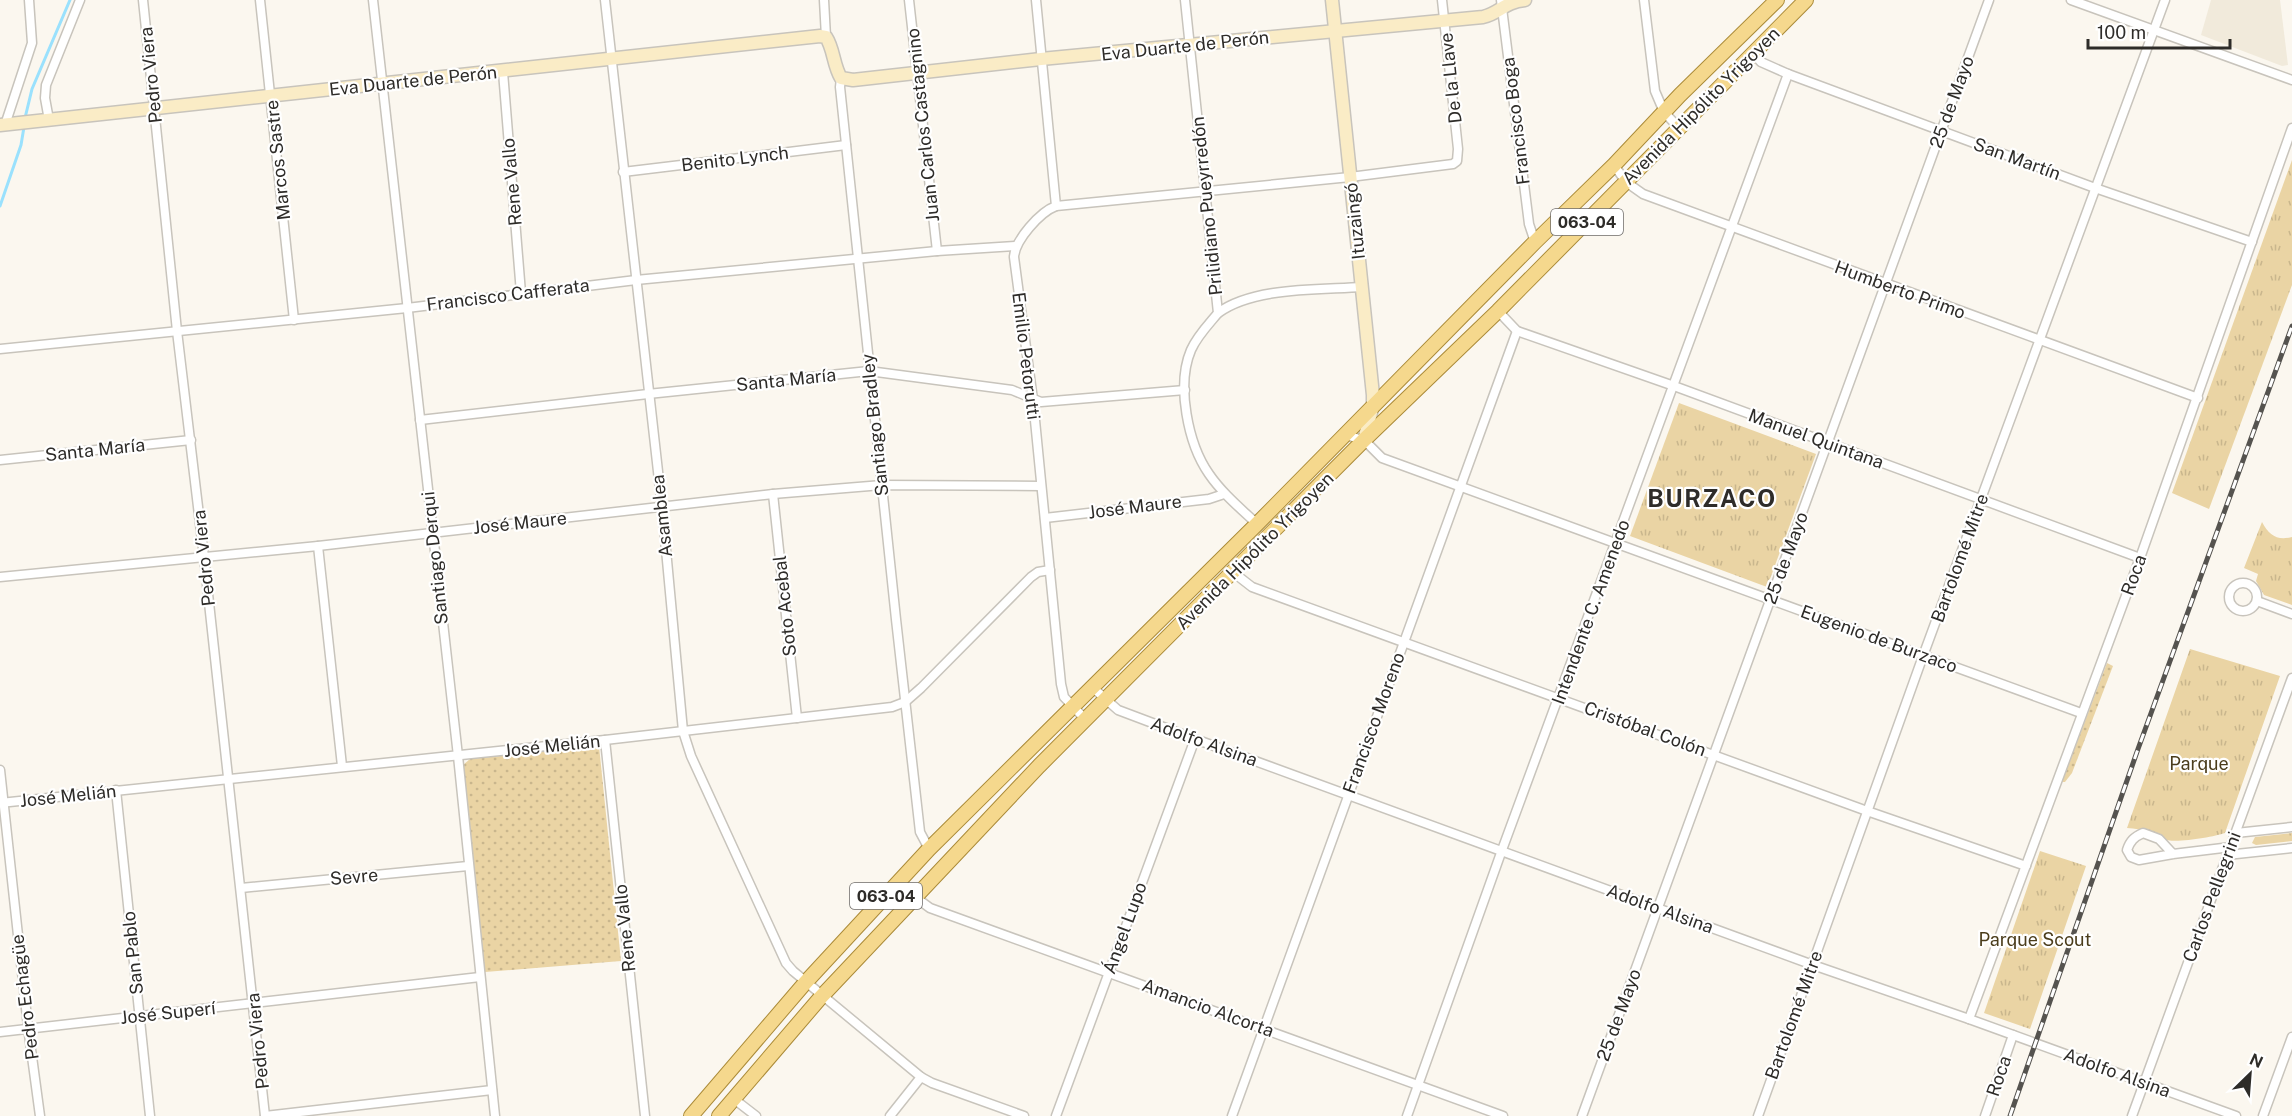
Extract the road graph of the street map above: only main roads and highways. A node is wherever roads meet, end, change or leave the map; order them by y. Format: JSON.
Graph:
{"nodes":[{"id":1,"x":1777,"y":0,"type":"edge"},
{"id":2,"x":1806,"y":0,"type":"edge"},
{"id":3,"x":691,"y":1116,"type":"edge"},
{"id":4,"x":719,"y":1116,"type":"edge"}],
"edges":[{"from":1,"to":3,"type":"main road","name":"Avenida Hipólito Yrigoyen","number":"063-04"},
{"from":2,"to":4,"type":"main road","name":"Avenida Hipólito Yrigoyen","number":"063-04"}]}
